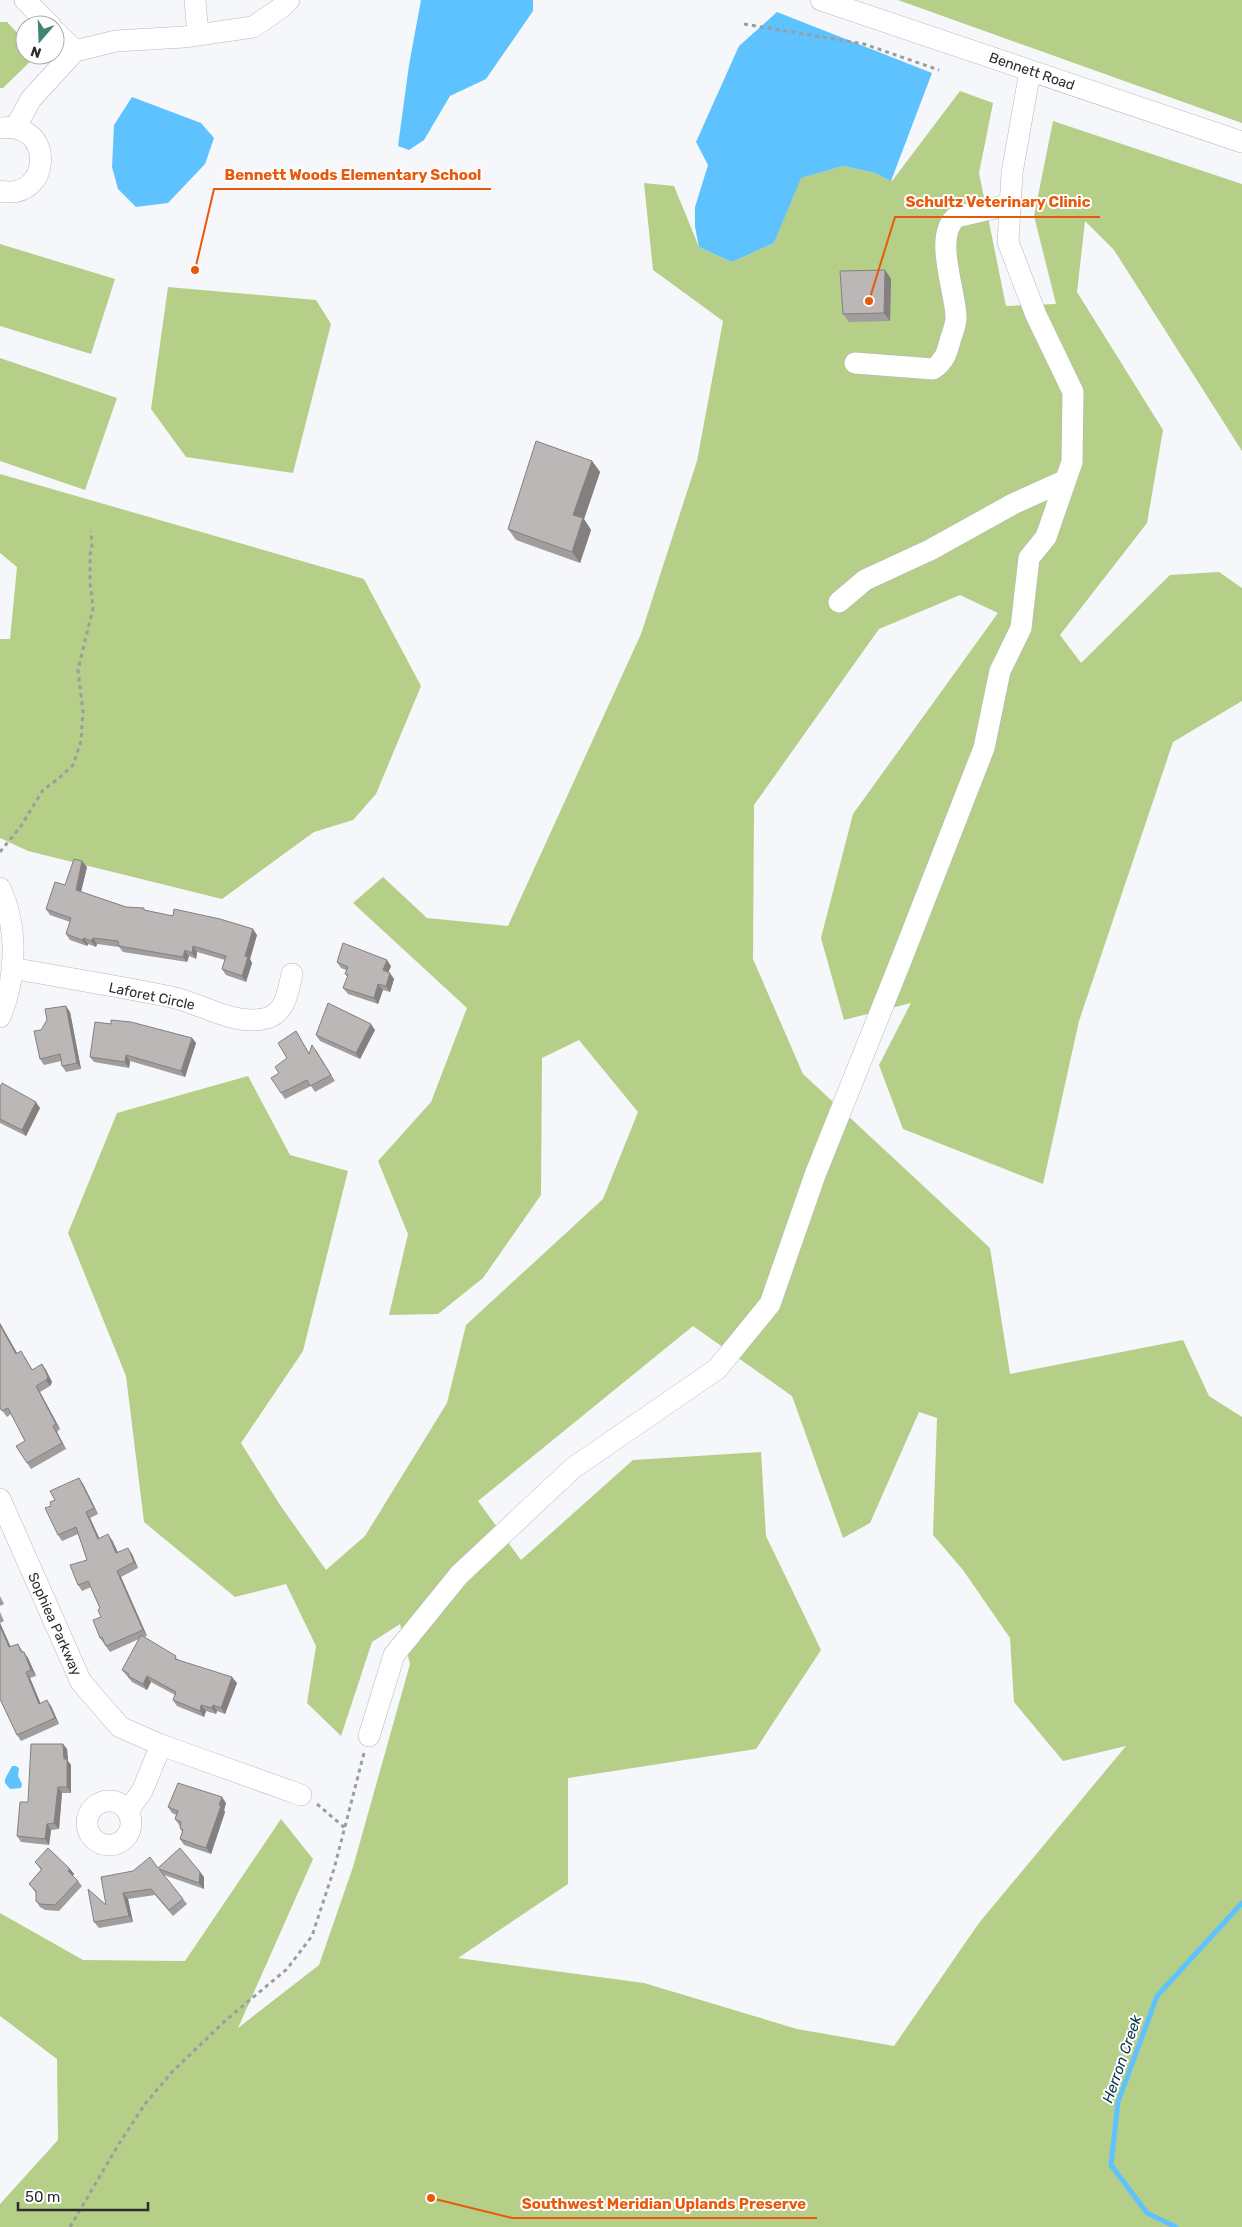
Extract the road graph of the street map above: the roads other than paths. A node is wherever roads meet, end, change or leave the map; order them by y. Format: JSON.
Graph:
{"nodes":[{"id":1,"x":25,"y":0,"type":"edge"},
{"id":2,"x":195,"y":0,"type":"edge"},
{"id":3,"x":289,"y":0,"type":"edge"},
{"id":4,"x":821,"y":0,"type":"edge"},
{"id":5,"x":40,"y":15,"type":"edge"},
{"id":6,"x":198,"y":35,"type":"junction"},
{"id":7,"x":65,"y":41,"type":"edge"},
{"id":8,"x":74,"y":50,"type":"junction"},
{"id":9,"x":1030,"y":71,"type":"junction"},
{"id":10,"x":8,"y":128,"type":"edge"},
{"id":11,"x":1242,"y":142,"type":"edge"},
{"id":12,"x":0,"y":191,"type":"edge"},
{"id":13,"x":1012,"y":204,"type":"junction"},
{"id":14,"x":855,"y":363,"type":"dead end"},
{"id":15,"x":1066,"y":480,"type":"junction"},
{"id":16,"x":839,"y":602,"type":"dead end"},
{"id":17,"x":0,"y":888,"type":"edge"},
{"id":18,"x":12,"y":968,"type":"junction"},
{"id":19,"x":292,"y":974,"type":"dead end"},
{"id":20,"x":0,"y":1017,"type":"edge"},
{"id":21,"x":0,"y":1499,"type":"edge"},
{"id":22,"x":369,"y":1736,"type":"road end"},
{"id":23,"x":161,"y":1744,"type":"junction"},
{"id":24,"x":301,"y":1795,"type":"road end"},
{"id":25,"x":128,"y":1811,"type":"dead end"}],
"edges":[{"from":1,"to":5,"type":"street"},
{"from":2,"to":6,"type":"street"},
{"from":3,"to":6,"type":"street"},
{"from":4,"to":9,"type":"street","name":"Bennett Road"},
{"from":6,"to":8,"type":"street"},
{"from":7,"to":8,"type":"street"},
{"from":8,"to":10,"type":"street"},
{"from":9,"to":11,"type":"street","name":"Bennett Road"},
{"from":9,"to":13,"type":"street"},
{"from":10,"to":12,"type":"street"},
{"from":13,"to":14,"type":"street"},
{"from":13,"to":15,"type":"street"},
{"from":15,"to":16,"type":"street"},
{"from":15,"to":22,"type":"street"},
{"from":17,"to":18,"type":"street"},
{"from":18,"to":19,"type":"street","name":"Laforet Circle"},
{"from":18,"to":20,"type":"street"},
{"from":21,"to":23,"type":"street","name":"Sophiea Parkway"},
{"from":23,"to":24,"type":"street","name":"Sophiea Parkway"},
{"from":23,"to":25,"type":"street"}]}
